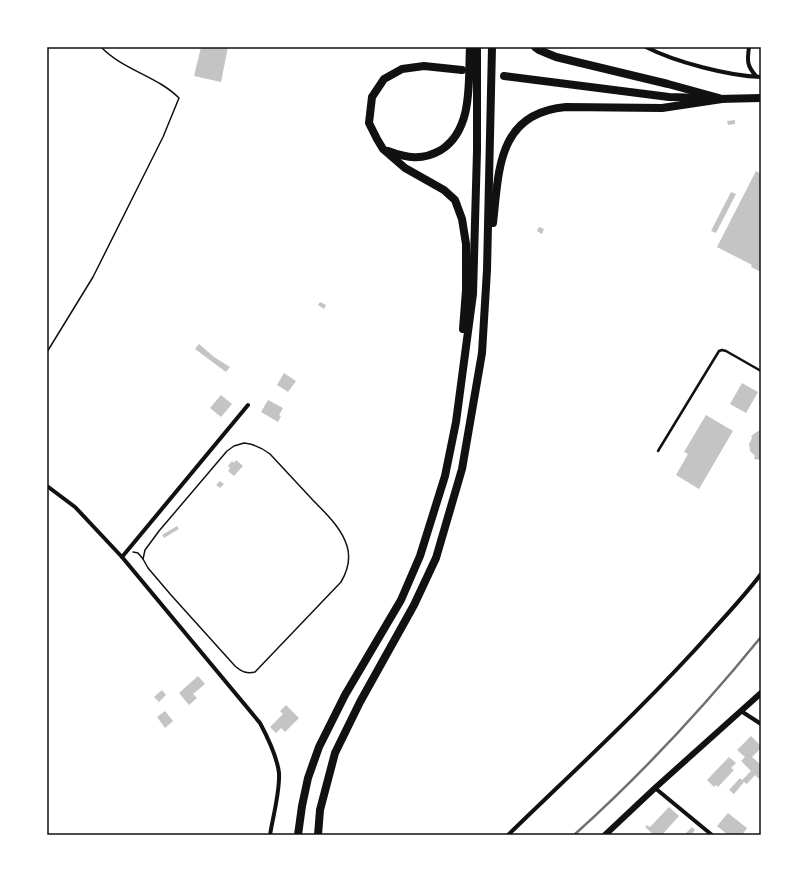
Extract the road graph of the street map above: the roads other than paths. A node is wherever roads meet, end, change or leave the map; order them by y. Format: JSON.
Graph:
{"nodes":[{"id":1,"x":470,"y":47,"type":"edge"},
{"id":2,"x":477,"y":47,"type":"edge"},
{"id":3,"x":492,"y":47,"type":"edge"},
{"id":4,"x":535,"y":47,"type":"edge"},
{"id":5,"x":646,"y":47,"type":"edge"},
{"id":6,"x":749,"y":47,"type":"edge"},
{"id":7,"x":462,"y":70,"type":"dead end"},
{"id":8,"x":504,"y":76,"type":"dead end"},
{"id":9,"x":759,"y":76,"type":"edge"},
{"id":10,"x":761,"y":98,"type":"edge"},
{"id":11,"x":722,"y":99,"type":"junction"},
{"id":12,"x":383,"y":149,"type":"junction"},
{"id":13,"x":487,"y":270,"type":"junction"},
{"id":14,"x":761,"y":371,"type":"edge"},
{"id":15,"x":248,"y":405,"type":"dead end"},
{"id":16,"x":456,"y":422,"type":"junction"},
{"id":17,"x":658,"y":451,"type":"dead end"},
{"id":18,"x":47,"y":486,"type":"edge"},
{"id":19,"x":122,"y":557,"type":"junction"},
{"id":20,"x":761,"y":574,"type":"edge"},
{"id":21,"x":761,"y":694,"type":"edge"},
{"id":22,"x":741,"y":711,"type":"junction"},
{"id":23,"x":761,"y":724,"type":"edge"},
{"id":24,"x":654,"y":788,"type":"junction"},
{"id":25,"x":270,"y":835,"type":"edge"},
{"id":26,"x":298,"y":835,"type":"edge"},
{"id":27,"x":318,"y":835,"type":"edge"},
{"id":28,"x":508,"y":835,"type":"edge"},
{"id":29,"x":605,"y":835,"type":"edge"},
{"id":30,"x":712,"y":835,"type":"edge"}],
"edges":[{"from":1,"to":12,"type":"highway"},
{"from":2,"to":16,"type":"highway"},
{"from":3,"to":13,"type":"highway"},
{"from":4,"to":11,"type":"highway"},
{"from":5,"to":9,"type":"street"},
{"from":6,"to":9,"type":"street"},
{"from":7,"to":12,"type":"highway"},
{"from":8,"to":11,"type":"highway"},
{"from":10,"to":11,"type":"highway"},
{"from":11,"to":13,"type":"highway"},
{"from":12,"to":16,"type":"highway"},
{"from":13,"to":27,"type":"highway"},
{"from":14,"to":17,"type":"lane"},
{"from":15,"to":19,"type":"street"},
{"from":16,"to":26,"type":"highway"},
{"from":18,"to":19,"type":"street"},
{"from":19,"to":25,"type":"street"},
{"from":20,"to":28,"type":"street"},
{"from":21,"to":22,"type":"street"},
{"from":22,"to":23,"type":"street"},
{"from":22,"to":24,"type":"street"},
{"from":24,"to":29,"type":"street"},
{"from":24,"to":30,"type":"street"}]}
